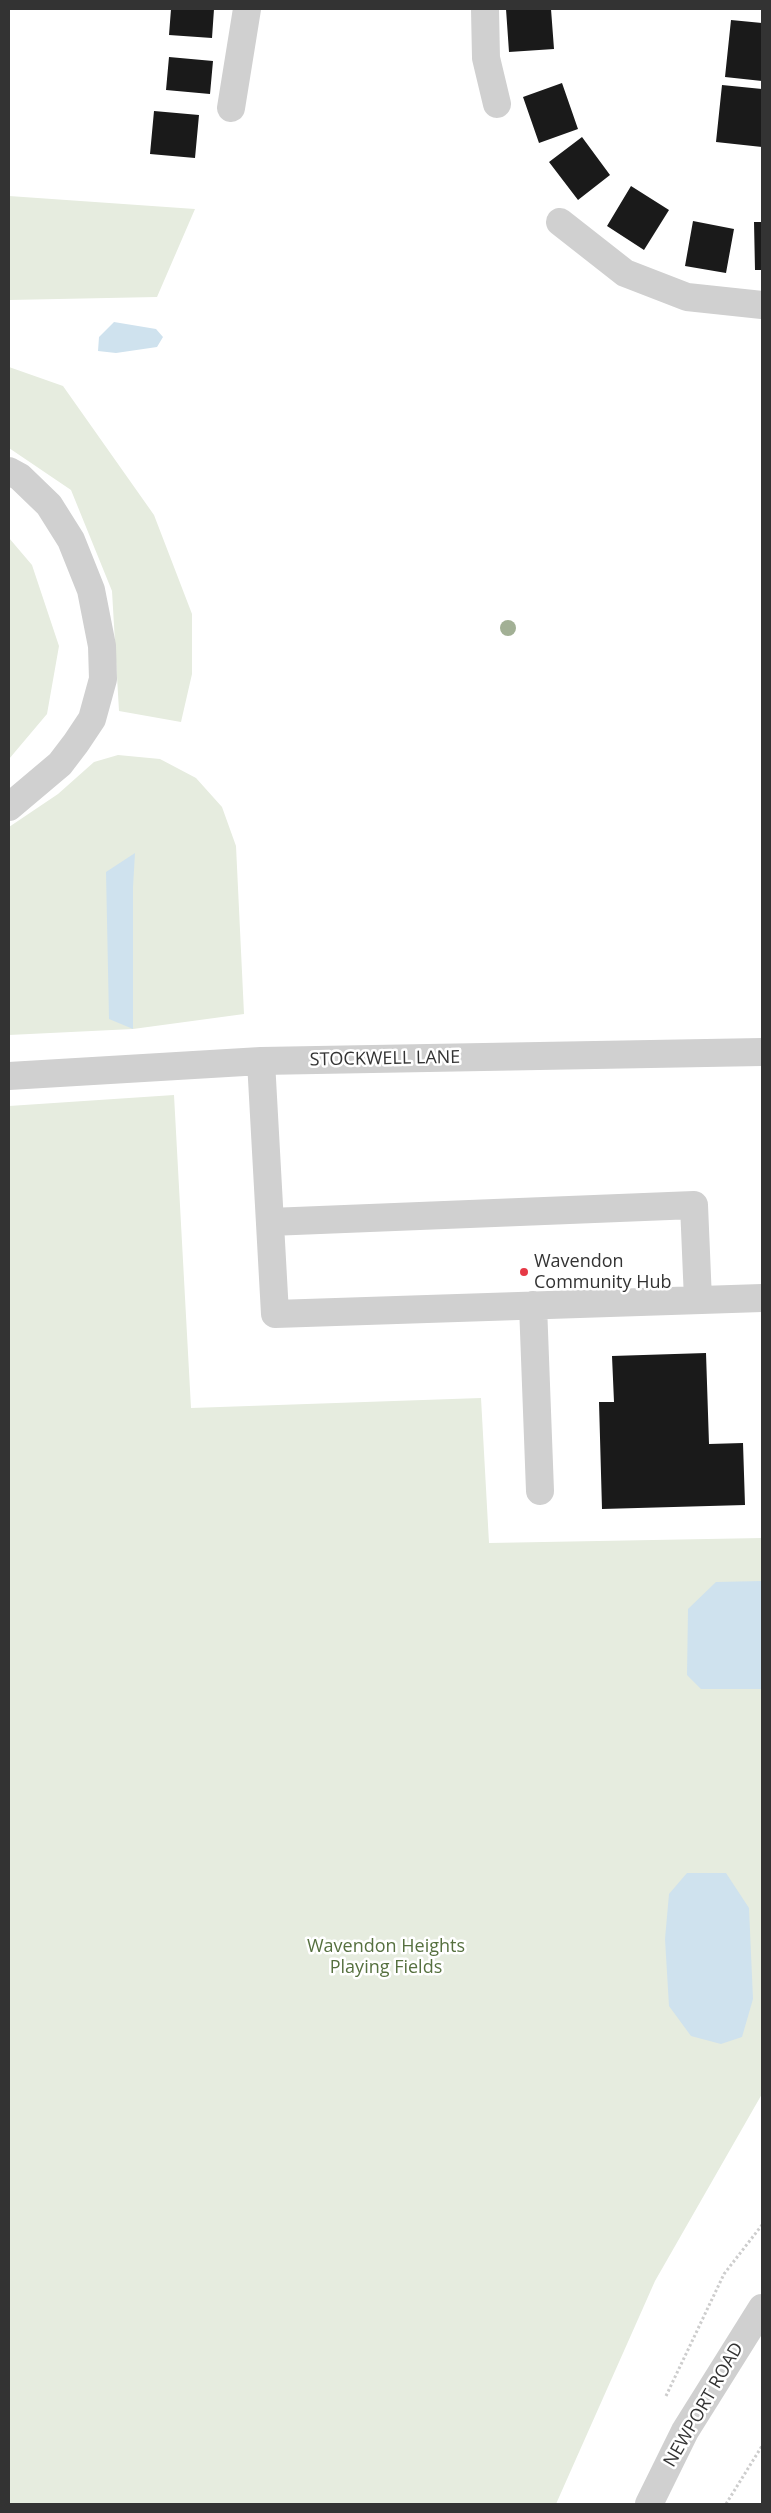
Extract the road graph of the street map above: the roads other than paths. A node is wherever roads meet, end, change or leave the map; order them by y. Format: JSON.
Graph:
{"nodes":[{"id":1,"x":247,"y":9,"type":"edge"},
{"id":2,"x":485,"y":9,"type":"edge"},
{"id":3,"x":497,"y":104,"type":"dead end"},
{"id":4,"x":231,"y":108,"type":"dead end"},
{"id":5,"x":560,"y":222,"type":"dead end"},
{"id":6,"x":762,"y":306,"type":"edge"},
{"id":7,"x":9,"y":471,"type":"edge"},
{"id":8,"x":9,"y":807,"type":"edge"},
{"id":9,"x":762,"y":1052,"type":"edge"},
{"id":10,"x":261,"y":1061,"type":"junction"},
{"id":11,"x":9,"y":1076,"type":"edge"},
{"id":12,"x":270,"y":1222,"type":"junction"},
{"id":13,"x":762,"y":1298,"type":"edge"},
{"id":14,"x":698,"y":1300,"type":"junction"},
{"id":15,"x":533,"y":1305,"type":"junction"},
{"id":16,"x":540,"y":1491,"type":"dead end"},
{"id":17,"x":762,"y":2308,"type":"edge"},
{"id":18,"x":649,"y":2504,"type":"edge"}],
"edges":[{"from":1,"to":4,"type":"street"},
{"from":2,"to":3,"type":"street"},
{"from":5,"to":6,"type":"street"},
{"from":7,"to":8,"type":"street"},
{"from":9,"to":10,"type":"street","name":"STOCKWELL LANE"},
{"from":10,"to":11,"type":"street","name":"STOCKWELL LANE"},
{"from":10,"to":12,"type":"street"},
{"from":12,"to":14,"type":"street"},
{"from":12,"to":15,"type":"street"},
{"from":13,"to":14,"type":"street"},
{"from":14,"to":15,"type":"street"},
{"from":15,"to":16,"type":"street"},
{"from":17,"to":18,"type":"street","name":"NEWPORT ROAD"}]}
